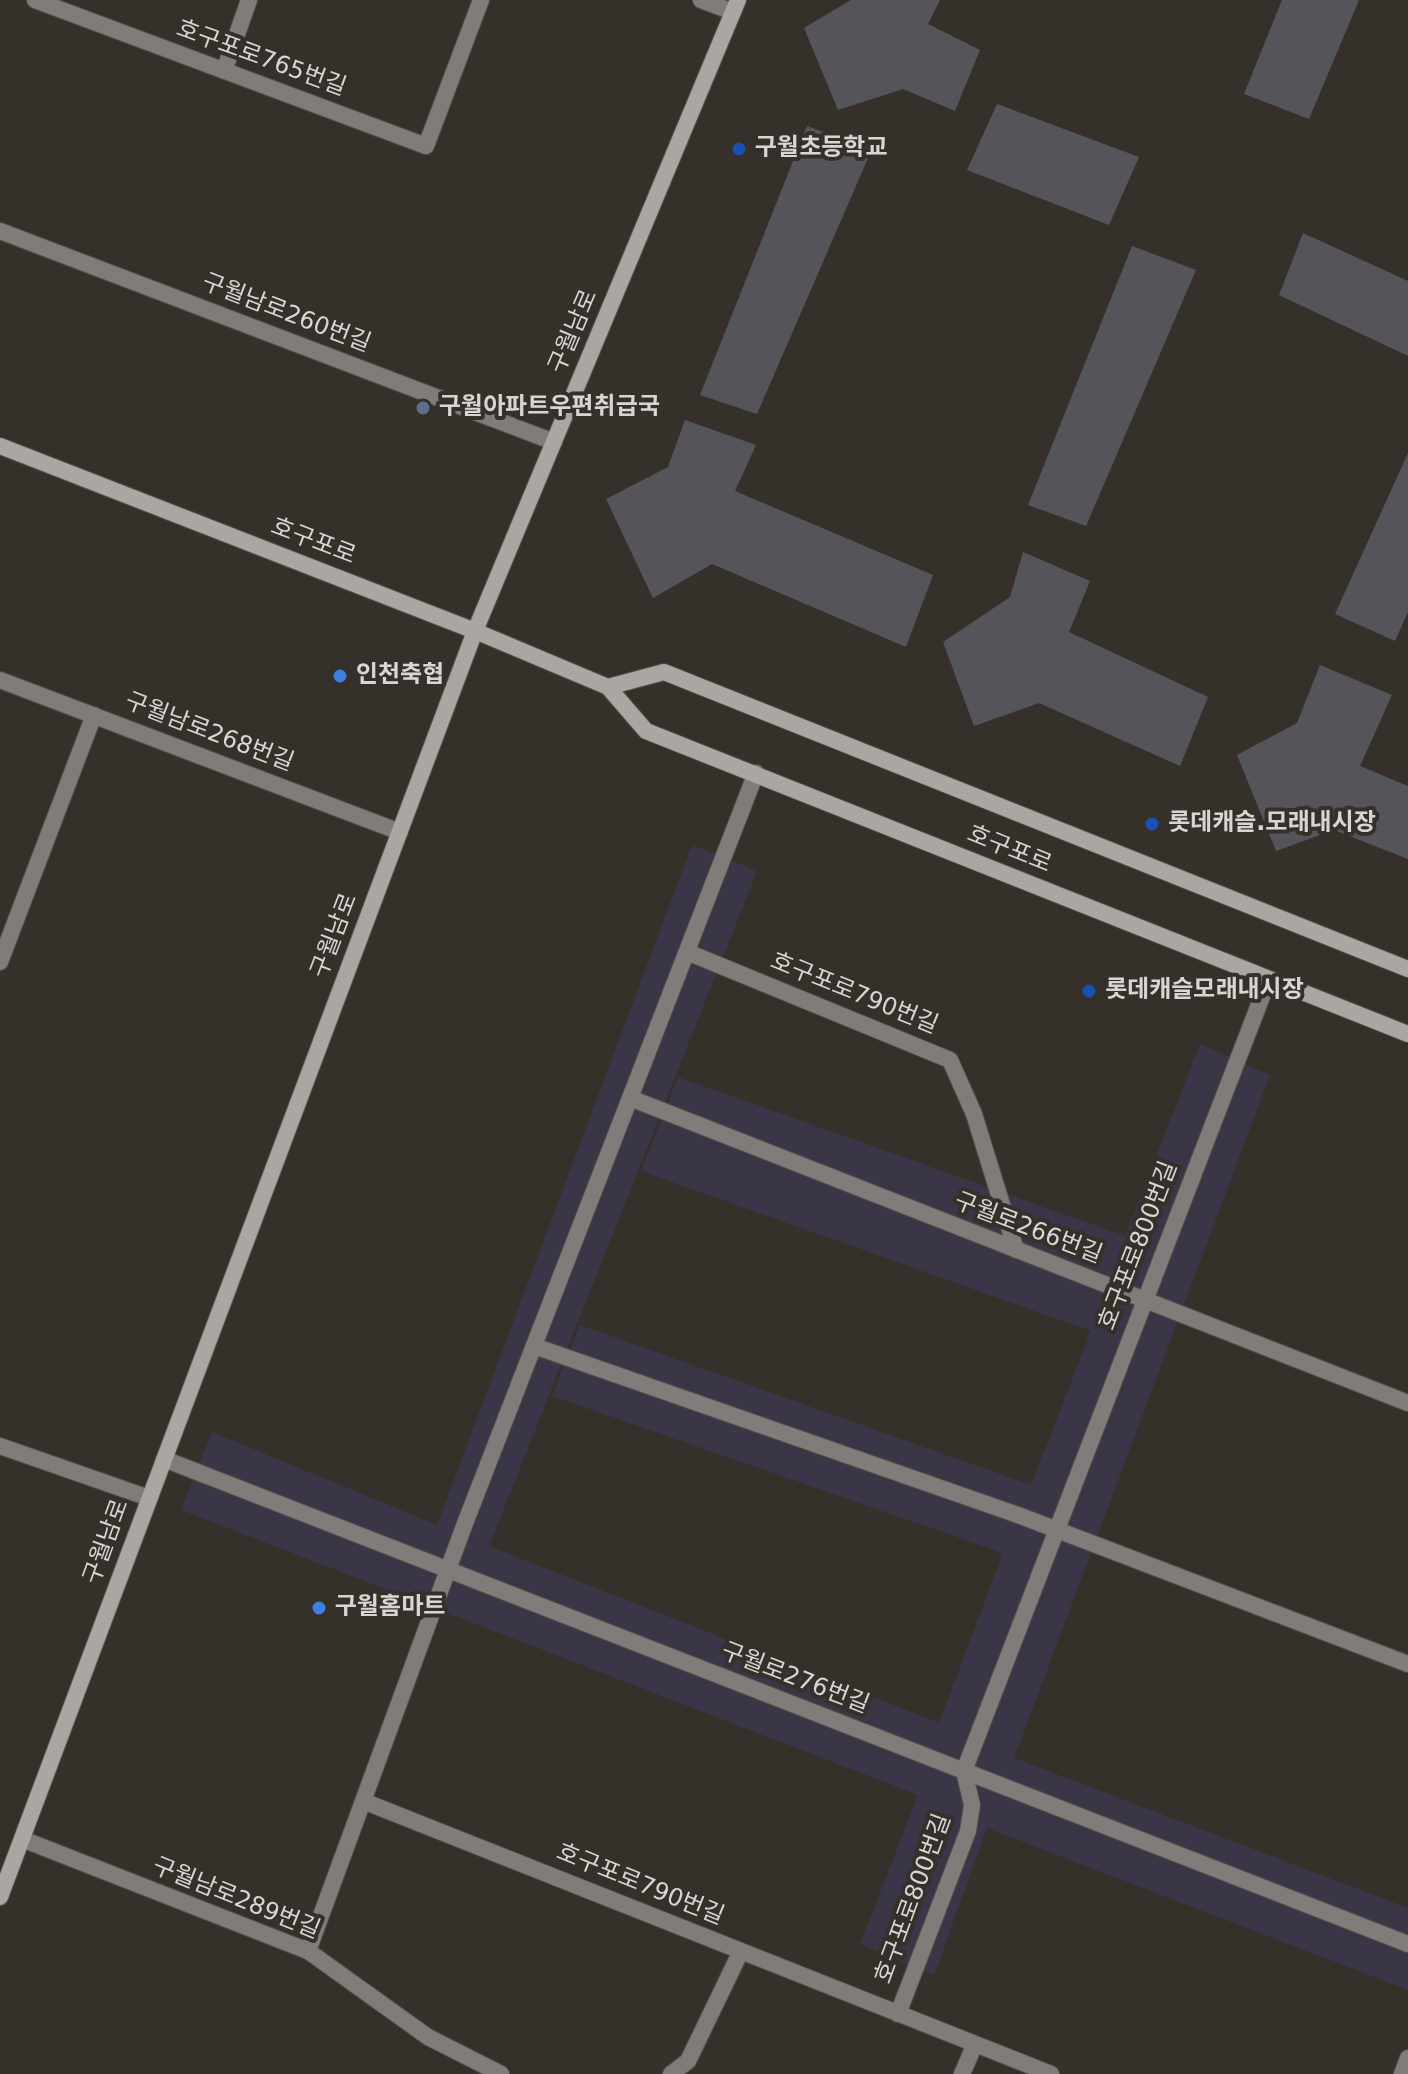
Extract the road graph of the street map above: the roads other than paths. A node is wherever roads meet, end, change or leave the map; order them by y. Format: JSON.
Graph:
{"nodes":[{"id":1,"x":35,"y":0,"type":"edge"},
{"id":2,"x":249,"y":0,"type":"edge"},
{"id":3,"x":481,"y":0,"type":"edge"},
{"id":4,"x":701,"y":0,"type":"edge"},
{"id":5,"x":736,"y":6,"type":"edge"},
{"id":6,"x":224,"y":71,"type":"junction"},
{"id":7,"x":0,"y":231,"type":"edge"},
{"id":8,"x":554,"y":442,"type":"junction"},
{"id":9,"x":0,"y":446,"type":"edge"},
{"id":10,"x":475,"y":631,"type":"junction"},
{"id":11,"x":0,"y":680,"type":"edge"},
{"id":12,"x":608,"y":687,"type":"junction"},
{"id":13,"x":94,"y":715,"type":"junction"},
{"id":14,"x":756,"y":773,"type":"junction"},
{"id":15,"x":400,"y":832,"type":"junction"},
{"id":16,"x":687,"y":952,"type":"junction"},
{"id":17,"x":0,"y":962,"type":"edge"},
{"id":18,"x":1408,"y":969,"type":"edge"},
{"id":19,"x":1268,"y":981,"type":"junction"},
{"id":20,"x":1408,"y":1034,"type":"edge"},
{"id":21,"x":630,"y":1098,"type":"junction"},
{"id":22,"x":1016,"y":1250,"type":"junction"},
{"id":23,"x":1144,"y":1300,"type":"junction"},
{"id":24,"x":534,"y":1346,"type":"junction"},
{"id":25,"x":1408,"y":1403,"type":"edge"},
{"id":26,"x":0,"y":1446,"type":"edge"},
{"id":27,"x":164,"y":1459,"type":"junction"},
{"id":28,"x":149,"y":1498,"type":"junction"},
{"id":29,"x":1057,"y":1529,"type":"junction"},
{"id":30,"x":448,"y":1569,"type":"junction"},
{"id":31,"x":1408,"y":1664,"type":"edge"},
{"id":32,"x":964,"y":1771,"type":"junction"},
{"id":33,"x":363,"y":1801,"type":"junction"},
{"id":34,"x":22,"y":1839,"type":"junction"},
{"id":35,"x":0,"y":1897,"type":"edge"},
{"id":36,"x":1408,"y":1944,"type":"edge"},
{"id":37,"x":308,"y":1951,"type":"junction"},
{"id":38,"x":741,"y":1951,"type":"junction"},
{"id":39,"x":898,"y":2014,"type":"junction"},
{"id":40,"x":975,"y":2044,"type":"junction"},
{"id":41,"x":1408,"y":2058,"type":"edge"},
{"id":42,"x":501,"y":2074,"type":"edge"},
{"id":43,"x":671,"y":2074,"type":"edge"},
{"id":44,"x":962,"y":2074,"type":"edge"},
{"id":45,"x":1051,"y":2074,"type":"edge"},
{"id":46,"x":1402,"y":2074,"type":"edge"}],
"edges":[{"from":1,"to":6,"type":"lane","name":"호구포로765번길"},
{"from":2,"to":6,"type":"lane"},
{"from":3,"to":6,"type":"lane","name":"호구포로765번길"},
{"from":4,"to":5,"type":"lane"},
{"from":5,"to":8,"type":"main road","name":"구월남로"},
{"from":7,"to":8,"type":"lane","name":"구월남로260번길"},
{"from":8,"to":10,"type":"main road","name":"구월남로"},
{"from":9,"to":10,"type":"main road","name":"호구포로"},
{"from":10,"to":12,"type":"main road","name":"호구포로"},
{"from":10,"to":15,"type":"main road","name":"구월남로"},
{"from":11,"to":13,"type":"lane","name":"구월남로268번길"},
{"from":12,"to":14,"type":"main road","name":"호구포로"},
{"from":12,"to":18,"type":"main road","name":"호구포로"},
{"from":13,"to":15,"type":"lane","name":"구월남로268번길"},
{"from":13,"to":17,"type":"lane"},
{"from":14,"to":16,"type":"lane"},
{"from":14,"to":19,"type":"main road","name":"호구포로"},
{"from":15,"to":27,"type":"main road","name":"구월남로"},
{"from":16,"to":21,"type":"lane"},
{"from":16,"to":22,"type":"lane","name":"호구포로790번길"},
{"from":19,"to":20,"type":"main road","name":"호구포로"},
{"from":19,"to":23,"type":"lane","name":"호구포로800번길"},
{"from":21,"to":22,"type":"lane","name":"구월로266번길"},
{"from":21,"to":24,"type":"lane"},
{"from":22,"to":23,"type":"lane","name":"구월로266번길"},
{"from":23,"to":25,"type":"lane","name":"구월로266번길"},
{"from":23,"to":29,"type":"lane","name":"호구포로800번길"},
{"from":24,"to":29,"type":"lane"},
{"from":24,"to":30,"type":"lane"},
{"from":26,"to":28,"type":"lane"},
{"from":27,"to":28,"type":"main road","name":"구월남로"},
{"from":27,"to":30,"type":"lane","name":"구월로276번길"},
{"from":28,"to":34,"type":"main road","name":"구월남로"},
{"from":29,"to":31,"type":"lane"},
{"from":29,"to":32,"type":"lane","name":"호구포로800번길"},
{"from":30,"to":32,"type":"lane","name":"구월로276번길"},
{"from":30,"to":33,"type":"lane"},
{"from":32,"to":36,"type":"lane","name":"구월로276번길"},
{"from":32,"to":39,"type":"lane","name":"호구포로800번길"},
{"from":33,"to":37,"type":"lane"},
{"from":33,"to":38,"type":"lane","name":"호구포로790번길"},
{"from":34,"to":35,"type":"main road","name":"구월남로"},
{"from":34,"to":37,"type":"lane","name":"구월남로289번길"},
{"from":37,"to":42,"type":"lane","name":"구월남로289번길"},
{"from":38,"to":39,"type":"lane","name":"호구포로790번길"},
{"from":38,"to":43,"type":"lane"},
{"from":39,"to":40,"type":"lane","name":"호구포로790번길"},
{"from":40,"to":44,"type":"lane"},
{"from":40,"to":45,"type":"lane","name":"호구포로790번길"},
{"from":41,"to":46,"type":"lane"}]}
